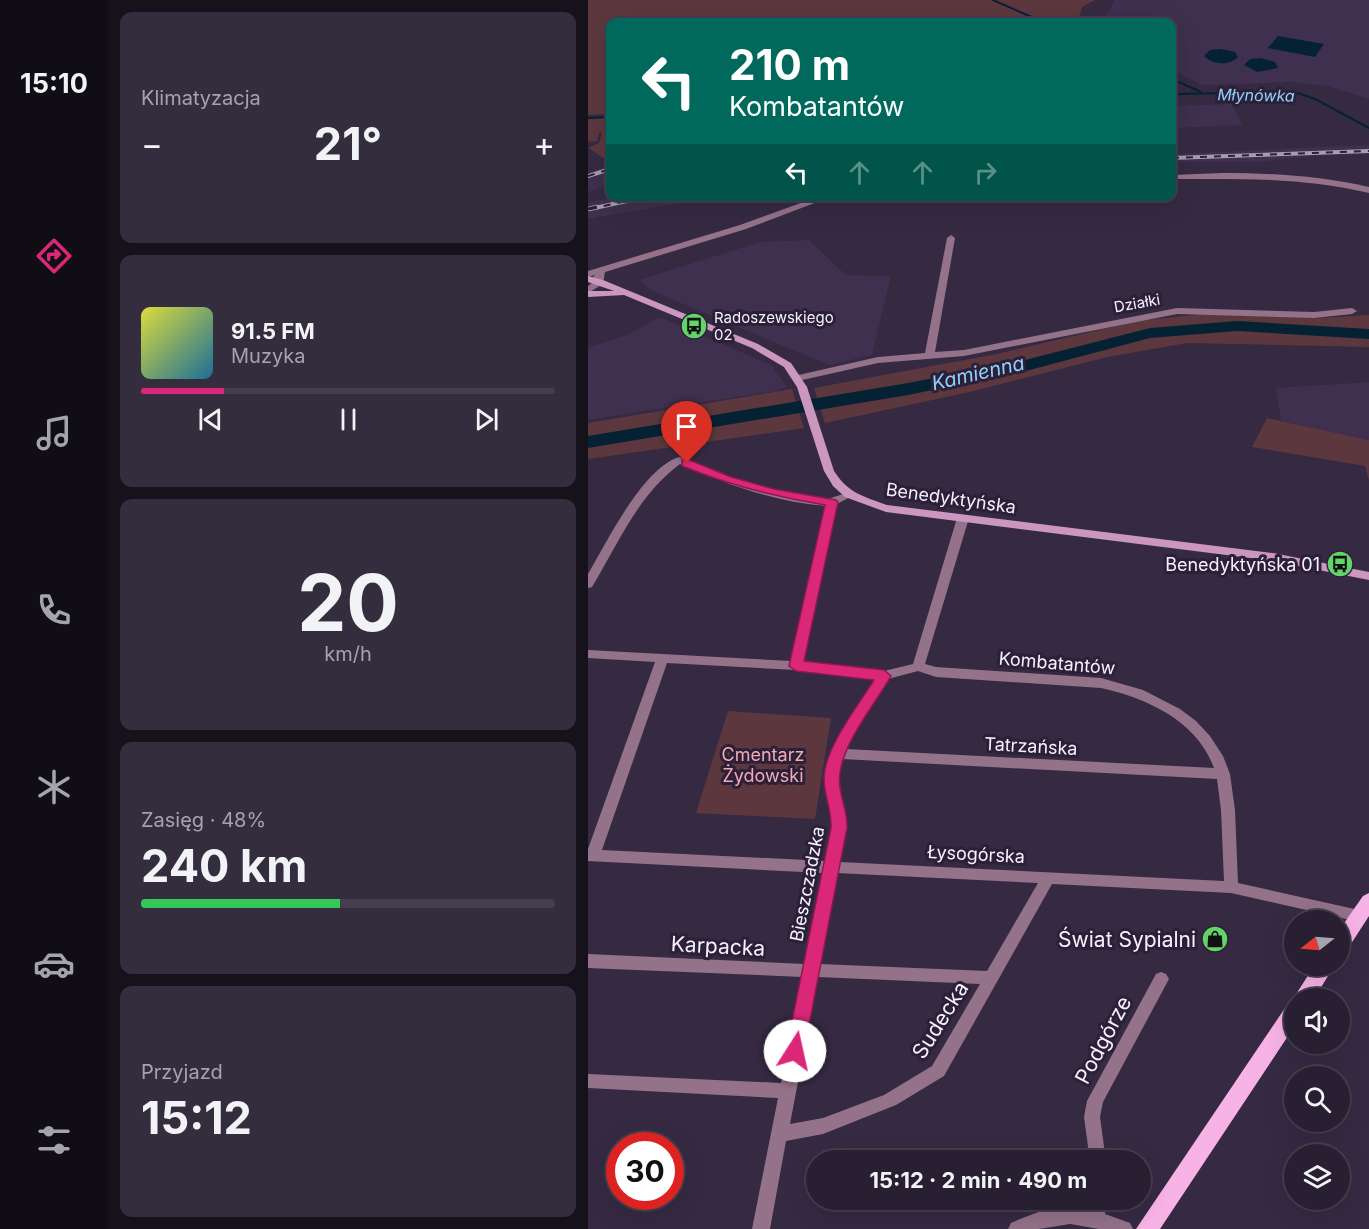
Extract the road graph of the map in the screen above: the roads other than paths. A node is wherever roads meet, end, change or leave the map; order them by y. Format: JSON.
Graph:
{"nodes":[{"id":1,"x":1176,"y":177,"type":"edge"},
{"id":2,"x":1369,"y":189,"type":"edge"},
{"id":3,"x":814,"y":201,"type":"edge"},
{"id":4,"x":951,"y":240,"type":"dead end"},
{"id":5,"x":604,"y":270,"type":"junction"},
{"id":6,"x":588,"y":274,"type":"edge"},
{"id":7,"x":588,"y":279,"type":"edge"},
{"id":8,"x":600,"y":282,"type":"junction"},
{"id":9,"x":588,"y":292,"type":"edge"},
{"id":10,"x":628,"y":294,"type":"junction"},
{"id":11,"x":1352,"y":310,"type":"dead end"},
{"id":12,"x":930,"y":356,"type":"junction"},
{"id":13,"x":800,"y":382,"type":"junction"},
{"id":14,"x":849,"y":495,"type":"junction"},
{"id":15,"x":832,"y":502,"type":"junction"},
{"id":16,"x":963,"y":518,"type":"junction"},
{"id":17,"x":1369,"y":576,"type":"edge"},
{"id":18,"x":588,"y":584,"type":"edge"},
{"id":19,"x":588,"y":654,"type":"edge"},
{"id":20,"x":662,"y":659,"type":"junction"},
{"id":21,"x":796,"y":666,"type":"junction"},
{"id":22,"x":918,"y":667,"type":"junction"},
{"id":23,"x":884,"y":676,"type":"junction"},
{"id":24,"x":837,"y":754,"type":"junction"},
{"id":25,"x":1223,"y":774,"type":"junction"},
{"id":26,"x":590,"y":855,"type":"edge"},
{"id":27,"x":831,"y":867,"type":"junction"},
{"id":28,"x":1049,"y":877,"type":"junction"},
{"id":29,"x":1231,"y":887,"type":"junction"},
{"id":30,"x":1369,"y":901,"type":"edge"},
{"id":31,"x":1359,"y":916,"type":"junction"},
{"id":32,"x":1350,"y":930,"type":"edge"},
{"id":33,"x":588,"y":961,"type":"edge"},
{"id":34,"x":809,"y":972,"type":"junction"},
{"id":35,"x":991,"y":978,"type":"junction"},
{"id":36,"x":1161,"y":979,"type":"dead end"},
{"id":37,"x":1284,"y":1026,"type":"edge"},
{"id":38,"x":588,"y":1081,"type":"edge"},
{"id":39,"x":788,"y":1091,"type":"junction"},
{"id":40,"x":780,"y":1134,"type":"junction"},
{"id":41,"x":1096,"y":1150,"type":"edge"},
{"id":42,"x":1097,"y":1210,"type":"edge"},
{"id":43,"x":1096,"y":1218,"type":"junction"},
{"id":44,"x":761,"y":1229,"type":"edge"},
{"id":45,"x":1017,"y":1229,"type":"edge"},
{"id":46,"x":1124,"y":1229,"type":"edge"},
{"id":47,"x":1147,"y":1229,"type":"edge"}],
"edges":[{"from":1,"to":2,"type":"street"},
{"from":3,"to":5,"type":"street"},
{"from":4,"to":12,"type":"street"},
{"from":5,"to":6,"type":"street"},
{"from":5,"to":8,"type":"street"},
{"from":7,"to":8,"type":"street"},
{"from":8,"to":9,"type":"street"},
{"from":8,"to":10,"type":"street"},
{"from":9,"to":10,"type":"street"},
{"from":10,"to":13,"type":"street"},
{"from":11,"to":12,"type":"street","name":"Działki"},
{"from":12,"to":13,"type":"street","name":"Działki"},
{"from":13,"to":14,"type":"street"},
{"from":14,"to":15,"type":"street"},
{"from":14,"to":16,"type":"street","name":"Benedyktyńska"},
{"from":15,"to":18,"type":"street"},
{"from":15,"to":21,"type":"street"},
{"from":16,"to":17,"type":"street","name":"Benedyktyńska"},
{"from":16,"to":22,"type":"street"},
{"from":19,"to":20,"type":"street"},
{"from":20,"to":21,"type":"street"},
{"from":20,"to":26,"type":"street"},
{"from":21,"to":23,"type":"street"},
{"from":22,"to":23,"type":"street"},
{"from":22,"to":25,"type":"street","name":"Kombatantów"},
{"from":23,"to":24,"type":"street","name":"Bieszczadzka"},
{"from":24,"to":25,"type":"street","name":"Tatrzańska"},
{"from":24,"to":27,"type":"street","name":"Bieszczadzka"},
{"from":25,"to":29,"type":"street","name":"Kombatantów"},
{"from":26,"to":27,"type":"street","name":"Łysogórska"},
{"from":27,"to":28,"type":"street","name":"Łysogórska"},
{"from":27,"to":34,"type":"street","name":"Bieszczadzka"},
{"from":28,"to":29,"type":"street","name":"Łysogórska"},
{"from":28,"to":35,"type":"street","name":"Sudecka"},
{"from":29,"to":31,"type":"street","name":"Łysogórska"},
{"from":30,"to":31,"type":"main road"},
{"from":31,"to":32,"type":"main road"},
{"from":33,"to":34,"type":"street","name":"Karpacka"},
{"from":34,"to":35,"type":"street","name":"Karpacka"},
{"from":34,"to":39,"type":"street","name":"Bieszczadzka"},
{"from":35,"to":40,"type":"street","name":"Sudecka"},
{"from":36,"to":41,"type":"street","name":"Podgórze"},
{"from":37,"to":47,"type":"main road"},
{"from":38,"to":39,"type":"street"},
{"from":39,"to":40,"type":"street","name":"Bieszczadzka"},
{"from":40,"to":44,"type":"street","name":"Bieszczadzka"},
{"from":42,"to":43,"type":"street"},
{"from":43,"to":45,"type":"street"},
{"from":43,"to":46,"type":"street"}]}
